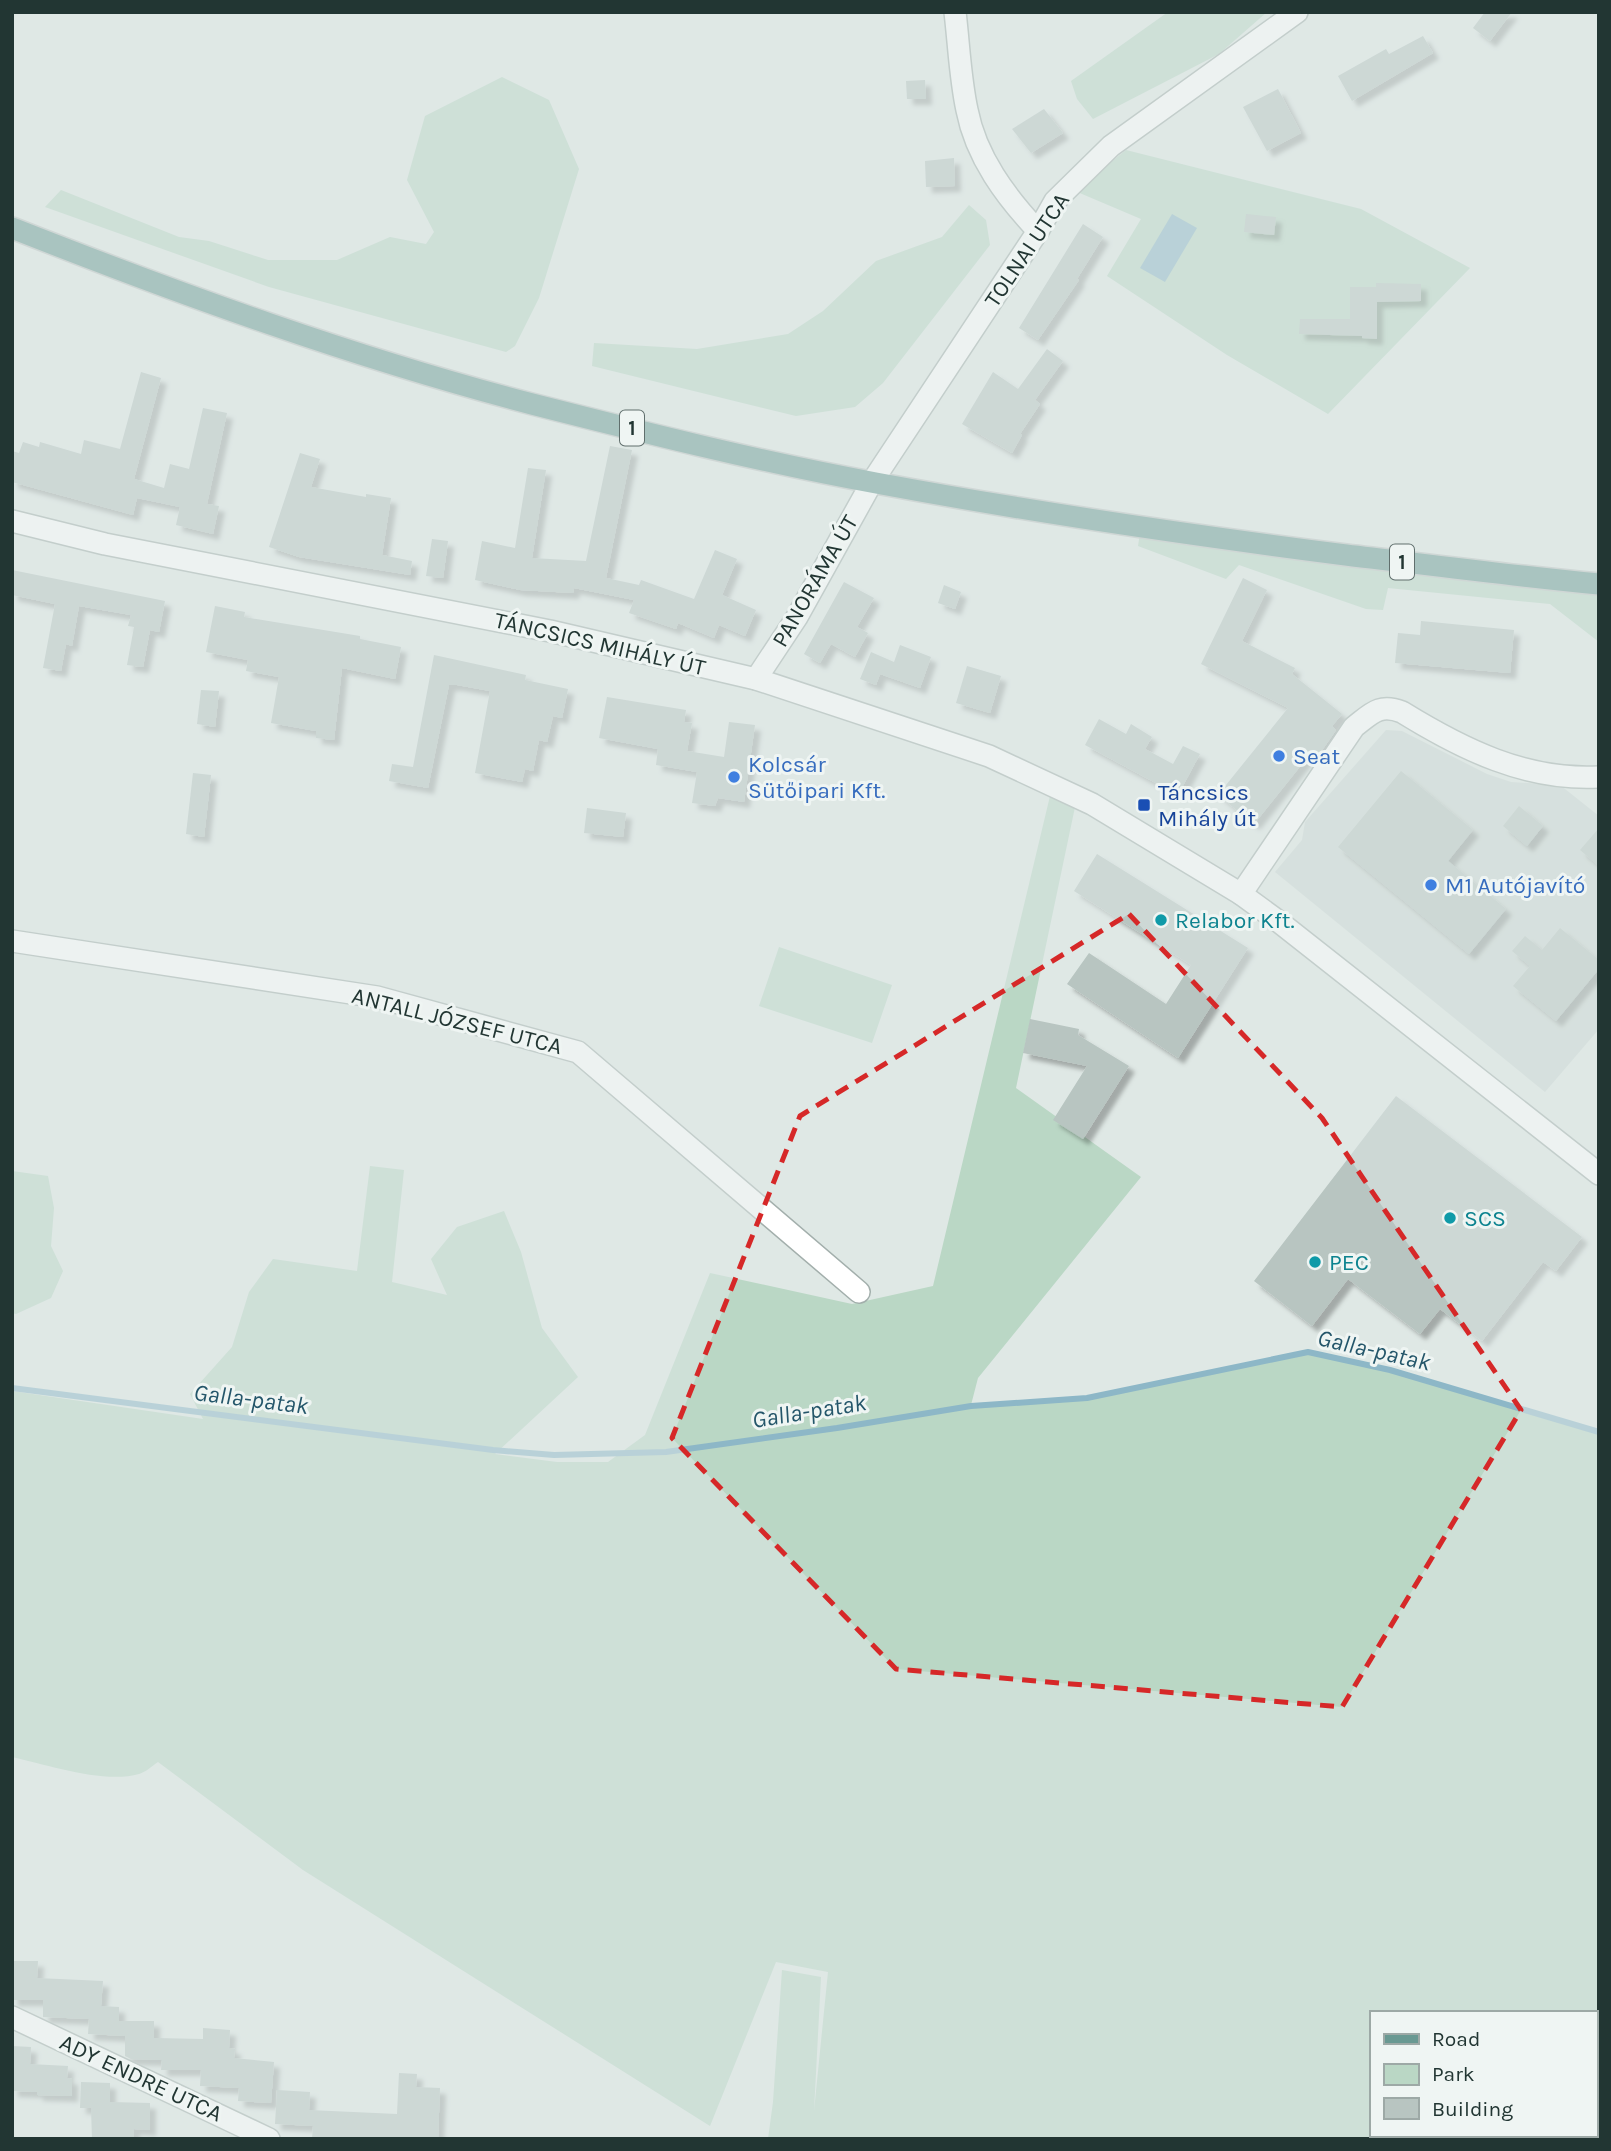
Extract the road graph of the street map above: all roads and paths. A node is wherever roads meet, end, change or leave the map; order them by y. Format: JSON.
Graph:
{"nodes":[{"id":1,"x":955,"y":12,"type":"edge"},
{"id":2,"x":1297,"y":12,"type":"edge"},
{"id":3,"x":12,"y":228,"type":"edge"},
{"id":4,"x":1038,"y":231,"type":"junction"},
{"id":5,"x":872,"y":482,"type":"junction"},
{"id":6,"x":12,"y":520,"type":"edge"},
{"id":7,"x":1599,"y":584,"type":"edge"},
{"id":8,"x":756,"y":679,"type":"junction"},
{"id":9,"x":1599,"y":776,"type":"edge"},
{"id":10,"x":1241,"y":894,"type":"junction"},
{"id":11,"x":12,"y":941,"type":"edge"},
{"id":12,"x":1599,"y":1174,"type":"edge"},
{"id":13,"x":859,"y":1292,"type":"dead end"},
{"id":14,"x":12,"y":2017,"type":"edge"},
{"id":15,"x":269,"y":2139,"type":"edge"}],
"edges":[{"from":1,"to":4,"type":"street"},
{"from":2,"to":4,"type":"street","name":"TOLNAI UTCA"},
{"from":3,"to":5,"type":"main road","number":"1"},
{"from":4,"to":5,"type":"street","name":"TOLNAI UTCA"},
{"from":5,"to":7,"type":"main road","number":"1"},
{"from":5,"to":8,"type":"street","name":"PANORÁMA ÚT"},
{"from":6,"to":8,"type":"street","name":"TÁNCSICS MIHÁLY ÚT"},
{"from":8,"to":10,"type":"street","name":"TÁNCSICS MIHÁLY ÚT"},
{"from":9,"to":10,"type":"street"},
{"from":10,"to":12,"type":"street","name":"TÁNCSICS MIHÁLY ÚT"},
{"from":11,"to":13,"type":"street","name":"ANTALL JÓZSEF UTCA"},
{"from":14,"to":15,"type":"street","name":"ADY ENDRE UTCA"}]}
